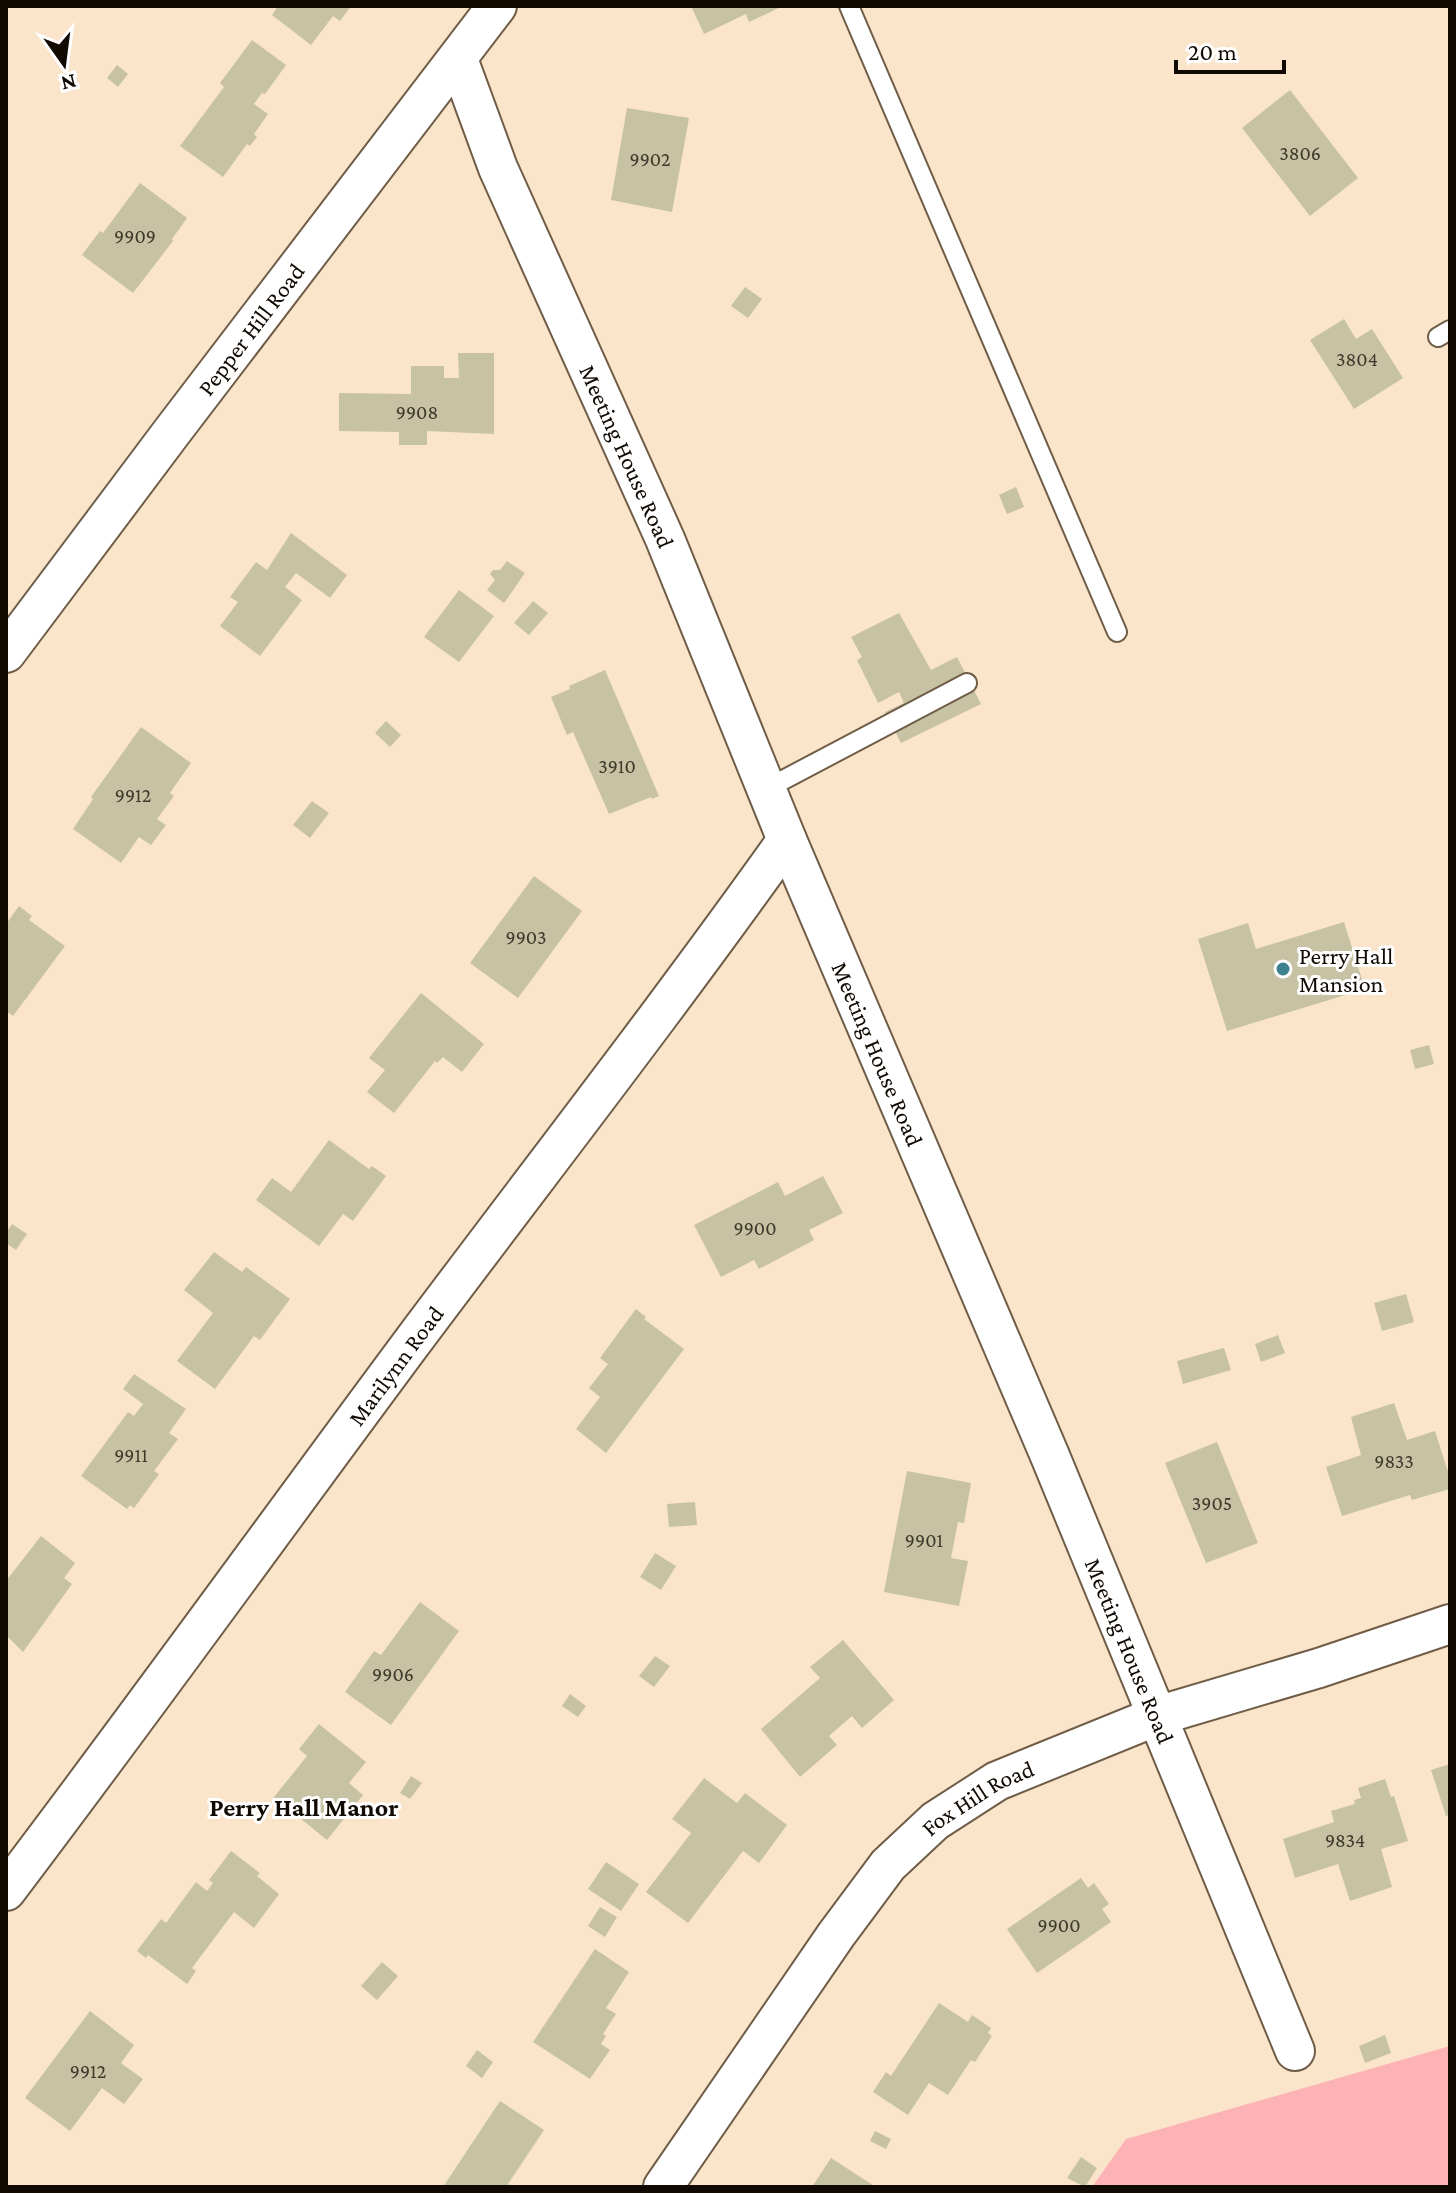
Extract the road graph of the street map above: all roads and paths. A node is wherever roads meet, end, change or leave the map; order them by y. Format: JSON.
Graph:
{"nodes":[{"id":1,"x":497,"y":6,"type":"edge"},
{"id":2,"x":849,"y":6,"type":"edge"},
{"id":3,"x":458,"y":59,"type":"junction"},
{"id":4,"x":1117,"y":632,"type":"dead end"},
{"id":5,"x":6,"y":653,"type":"edge"},
{"id":6,"x":967,"y":683,"type":"dead end"},
{"id":7,"x":766,"y":789,"type":"junction"},
{"id":8,"x":787,"y":840,"type":"junction"},
{"id":9,"x":1450,"y":1624,"type":"edge"},
{"id":10,"x":1157,"y":1716,"type":"junction"},
{"id":11,"x":6,"y":1891,"type":"edge"},
{"id":12,"x":1295,"y":2051,"type":"dead end"},
{"id":13,"x":663,"y":2187,"type":"edge"}],
"edges":[{"from":1,"to":3,"type":"street","name":"Pepper Hill Road"},
{"from":2,"to":4,"type":"lane"},
{"from":3,"to":5,"type":"street","name":"Pepper Hill Road"},
{"from":3,"to":7,"type":"street","name":"Meeting House Road"},
{"from":6,"to":7,"type":"lane"},
{"from":7,"to":8,"type":"street","name":"Meeting House Road"},
{"from":8,"to":10,"type":"street","name":"Meeting House Road"},
{"from":8,"to":11,"type":"street","name":"Marilynn Road"},
{"from":9,"to":10,"type":"street","name":"Fox Hill Road"},
{"from":10,"to":12,"type":"street","name":"Meeting House Road"},
{"from":10,"to":13,"type":"street","name":"Fox Hill Road"}]}
